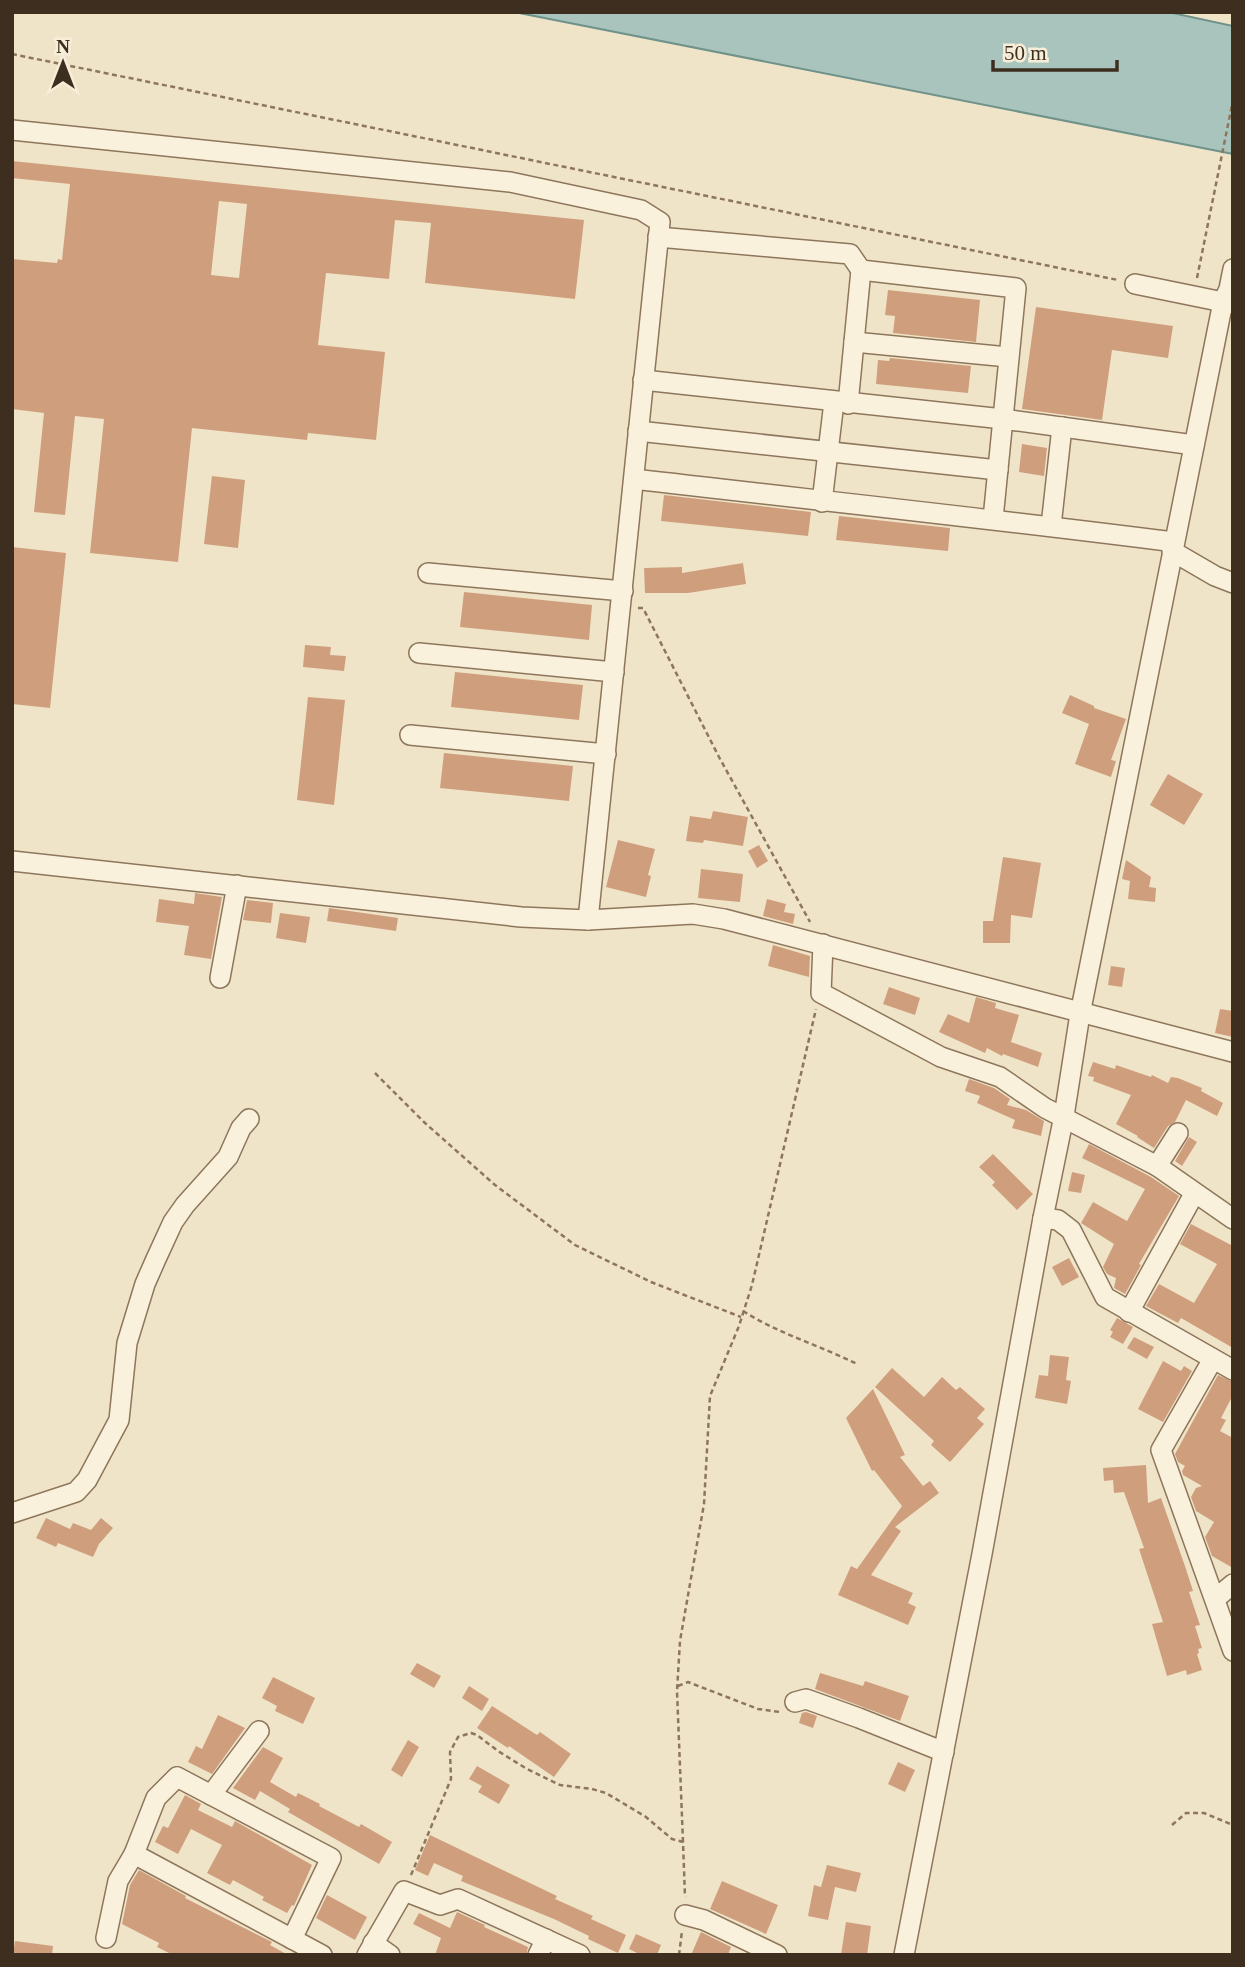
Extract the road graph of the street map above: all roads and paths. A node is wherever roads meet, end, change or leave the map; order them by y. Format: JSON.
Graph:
{"nodes":[{"id":1,"x":12,"y":54,"type":"edge"},
{"id":2,"x":1233,"y":100,"type":"edge"},
{"id":3,"x":12,"y":130,"type":"edge"},
{"id":4,"x":658,"y":237,"type":"junction"},
{"id":5,"x":1233,"y":269,"type":"edge"},
{"id":6,"x":861,"y":270,"type":"junction"},
{"id":7,"x":1135,"y":284,"type":"joint"},
{"id":8,"x":1196,"y":285,"type":"dead end"},
{"id":9,"x":1228,"y":298,"type":"edge"},
{"id":10,"x":854,"y":342,"type":"junction"},
{"id":11,"x":1008,"y":357,"type":"junction"},
{"id":12,"x":643,"y":380,"type":"junction"},
{"id":13,"x":841,"y":403,"type":"junction"},
{"id":14,"x":1003,"y":419,"type":"junction"},
{"id":15,"x":1062,"y":428,"type":"junction"},
{"id":16,"x":638,"y":430,"type":"junction"},
{"id":17,"x":1194,"y":445,"type":"junction"},
{"id":18,"x":828,"y":453,"type":"junction"},
{"id":19,"x":998,"y":470,"type":"junction"},
{"id":20,"x":634,"y":479,"type":"junction"},
{"id":21,"x":822,"y":502,"type":"junction"},
{"id":22,"x":993,"y":519,"type":"junction"},
{"id":23,"x":1051,"y":526,"type":"junction"},
{"id":24,"x":1173,"y":547,"type":"junction"},
{"id":25,"x":428,"y":573,"type":"dead end"},
{"id":26,"x":1233,"y":583,"type":"edge"},
{"id":27,"x":622,"y":599,"type":"junction"},
{"id":28,"x":419,"y":653,"type":"dead end"},
{"id":29,"x":614,"y":672,"type":"junction"},
{"id":30,"x":410,"y":735,"type":"dead end"},
{"id":31,"x":606,"y":754,"type":"junction"},
{"id":32,"x":12,"y":861,"type":"edge"},
{"id":33,"x":237,"y":886,"type":"junction"},
{"id":34,"x":588,"y":920,"type":"junction"},
{"id":35,"x":818,"y":943,"type":"junction"},
{"id":36,"x":220,"y":978,"type":"dead end"},
{"id":37,"x":821,"y":993,"type":"junction"},
{"id":38,"x":1080,"y":1014,"type":"junction"},
{"id":39,"x":1233,"y":1052,"type":"edge"},
{"id":40,"x":376,"y":1073,"type":"dead end"},
{"id":41,"x":1064,"y":1116,"type":"junction"},
{"id":42,"x":249,"y":1119,"type":"dead end"},
{"id":43,"x":1178,"y":1133,"type":"dead end"},
{"id":44,"x":1157,"y":1166,"type":"junction"},
{"id":45,"x":1194,"y":1194,"type":"junction"},
{"id":46,"x":1043,"y":1218,"type":"junction"},
{"id":47,"x":1233,"y":1219,"type":"edge"},
{"id":48,"x":743,"y":1311,"type":"junction"},
{"id":49,"x":1129,"y":1312,"type":"junction"},
{"id":50,"x":741,"y":1317,"type":"junction"},
{"id":51,"x":1213,"y":1359,"type":"junction"},
{"id":52,"x":857,"y":1364,"type":"dead end"},
{"id":53,"x":1233,"y":1370,"type":"edge"},
{"id":54,"x":12,"y":1513,"type":"edge"},
{"id":55,"x":1233,"y":1584,"type":"edge"},
{"id":56,"x":1214,"y":1599,"type":"junction"},
{"id":57,"x":1233,"y":1651,"type":"edge"},
{"id":58,"x":678,"y":1686,"type":"junction"},
{"id":59,"x":795,"y":1702,"type":"joint"},
{"id":60,"x":259,"y":1731,"type":"dead end"},
{"id":61,"x":944,"y":1752,"type":"junction"},
{"id":62,"x":211,"y":1795,"type":"junction"},
{"id":63,"x":1172,"y":1825,"type":"dead end"},
{"id":64,"x":1233,"y":1825,"type":"edge"},
{"id":65,"x":683,"y":1842,"type":"junction"},
{"id":66,"x":134,"y":1854,"type":"junction"},
{"id":67,"x":404,"y":1891,"type":"junction"},
{"id":68,"x":685,"y":1915,"type":"junction"},
{"id":69,"x":106,"y":1938,"type":"dead end"},
{"id":70,"x":292,"y":1939,"type":"junction"},
{"id":71,"x":542,"y":1947,"type":"edge"},
{"id":72,"x":370,"y":1949,"type":"edge"},
{"id":73,"x":752,"y":1950,"type":"edge"},
{"id":74,"x":322,"y":1955,"type":"edge"},
{"id":75,"x":390,"y":1955,"type":"edge"},
{"id":76,"x":580,"y":1955,"type":"edge"},
{"id":77,"x":679,"y":1955,"type":"edge"},
{"id":78,"x":778,"y":1955,"type":"edge"},
{"id":79,"x":904,"y":1955,"type":"edge"}],
"edges":[{"from":1,"to":7,"type":"path"},
{"from":2,"to":8,"type":"path"},
{"from":3,"to":4,"type":"street"},
{"from":4,"to":6,"type":"street"},
{"from":4,"to":12,"type":"street"},
{"from":5,"to":9,"type":"street"},
{"from":6,"to":10,"type":"street"},
{"from":6,"to":11,"type":"street"},
{"from":7,"to":9,"type":"street"},
{"from":9,"to":17,"type":"street"},
{"from":10,"to":11,"type":"street"},
{"from":10,"to":13,"type":"street"},
{"from":11,"to":14,"type":"street"},
{"from":12,"to":13,"type":"street"},
{"from":12,"to":16,"type":"street"},
{"from":13,"to":14,"type":"street"},
{"from":13,"to":18,"type":"street"},
{"from":14,"to":15,"type":"street"},
{"from":14,"to":19,"type":"street"},
{"from":15,"to":17,"type":"street"},
{"from":15,"to":23,"type":"street"},
{"from":16,"to":18,"type":"street"},
{"from":16,"to":20,"type":"street"},
{"from":17,"to":24,"type":"street"},
{"from":18,"to":19,"type":"street"},
{"from":18,"to":21,"type":"street"},
{"from":19,"to":22,"type":"street"},
{"from":20,"to":21,"type":"street"},
{"from":20,"to":27,"type":"street"},
{"from":21,"to":22,"type":"street"},
{"from":22,"to":23,"type":"street"},
{"from":23,"to":24,"type":"street"},
{"from":24,"to":26,"type":"street"},
{"from":24,"to":38,"type":"street"},
{"from":25,"to":27,"type":"street"},
{"from":27,"to":29,"type":"street"},
{"from":27,"to":35,"type":"path"},
{"from":28,"to":29,"type":"street"},
{"from":29,"to":31,"type":"street"},
{"from":30,"to":31,"type":"street"},
{"from":31,"to":34,"type":"street"},
{"from":32,"to":33,"type":"street"},
{"from":33,"to":34,"type":"street"},
{"from":33,"to":36,"type":"street"},
{"from":34,"to":35,"type":"street"},
{"from":35,"to":37,"type":"street"},
{"from":35,"to":38,"type":"street"},
{"from":37,"to":41,"type":"street"},
{"from":37,"to":48,"type":"path"},
{"from":38,"to":39,"type":"street"},
{"from":38,"to":41,"type":"street"},
{"from":40,"to":50,"type":"path"},
{"from":41,"to":44,"type":"street"},
{"from":41,"to":46,"type":"street"},
{"from":42,"to":54,"type":"street"},
{"from":43,"to":44,"type":"street"},
{"from":44,"to":45,"type":"street"},
{"from":45,"to":47,"type":"street"},
{"from":45,"to":49,"type":"street"},
{"from":46,"to":49,"type":"street"},
{"from":46,"to":61,"type":"street"},
{"from":48,"to":50,"type":"path"},
{"from":48,"to":52,"type":"path"},
{"from":49,"to":51,"type":"street"},
{"from":50,"to":58,"type":"path"},
{"from":51,"to":53,"type":"street"},
{"from":51,"to":56,"type":"street"},
{"from":55,"to":56,"type":"street"},
{"from":56,"to":57,"type":"street"},
{"from":58,"to":59,"type":"path"},
{"from":58,"to":65,"type":"path"},
{"from":59,"to":61,"type":"street"},
{"from":60,"to":62,"type":"street"},
{"from":61,"to":79,"type":"street"},
{"from":62,"to":66,"type":"street"},
{"from":62,"to":70,"type":"street"},
{"from":63,"to":64,"type":"path"},
{"from":65,"to":67,"type":"path"},
{"from":65,"to":68,"type":"path"},
{"from":66,"to":69,"type":"street"},
{"from":66,"to":70,"type":"street"},
{"from":67,"to":71,"type":"street"},
{"from":67,"to":72,"type":"street"},
{"from":68,"to":73,"type":"street"},
{"from":68,"to":77,"type":"path"},
{"from":70,"to":74,"type":"street"},
{"from":71,"to":76,"type":"street"},
{"from":72,"to":75,"type":"street"},
{"from":73,"to":78,"type":"street"}]}
